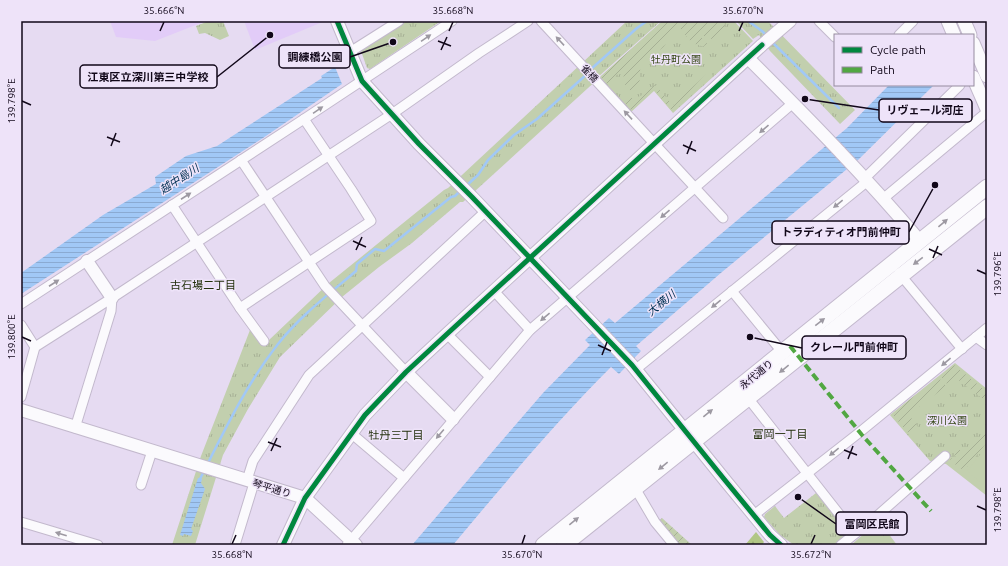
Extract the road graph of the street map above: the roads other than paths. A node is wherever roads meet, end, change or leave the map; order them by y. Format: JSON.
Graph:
{"nodes":[{"id":1,"x":337,"y":21,"type":"edge"},
{"id":2,"x":399,"y":21,"type":"edge"},
{"id":3,"x":452,"y":21,"type":"edge"},
{"id":4,"x":528,"y":21,"type":"edge"},
{"id":5,"x":541,"y":21,"type":"edge"},
{"id":6,"x":790,"y":21,"type":"edge"},
{"id":7,"x":819,"y":21,"type":"edge"},
{"id":8,"x":913,"y":21,"type":"edge"},
{"id":9,"x":964,"y":21,"type":"edge"},
{"id":10,"x":948,"y":22,"type":"edge"},
{"id":11,"x":900,"y":34,"type":"edge"},
{"id":12,"x":954,"y":34,"type":"edge"},
{"id":13,"x":970,"y":34,"type":"edge"},
{"id":14,"x":834,"y":37,"type":"edge"},
{"id":15,"x":974,"y":46,"type":"edge"},
{"id":16,"x":350,"y":52,"type":"junction"},
{"id":17,"x":748,"y":58,"type":"junction"},
{"id":18,"x":986,"y":68,"type":"edge"},
{"id":19,"x":974,"y":79,"type":"edge"},
{"id":20,"x":362,"y":81,"type":"junction"},
{"id":21,"x":959,"y":86,"type":"edge"},
{"id":22,"x":793,"y":103,"type":"junction"},
{"id":23,"x":987,"y":109,"type":"edge"},
{"id":24,"x":987,"y":112,"type":"edge"},
{"id":25,"x":392,"y":114,"type":"junction"},
{"id":26,"x":304,"y":119,"type":"junction"},
{"id":27,"x":654,"y":144,"type":"junction"},
{"id":28,"x":329,"y":155,"type":"junction"},
{"id":29,"x":241,"y":160,"type":"junction"},
{"id":30,"x":865,"y":178,"type":"junction"},
{"id":31,"x":987,"y":187,"type":"edge"},
{"id":32,"x":695,"y":188,"type":"junction"},
{"id":33,"x":265,"y":197,"type":"junction"},
{"id":34,"x":884,"y":198,"type":"junction"},
{"id":35,"x":172,"y":205,"type":"junction"},
{"id":36,"x":987,"y":206,"type":"edge"},
{"id":37,"x":486,"y":211,"type":"junction"},
{"id":38,"x":723,"y":218,"type":"dead end"},
{"id":39,"x":920,"y":241,"type":"junction"},
{"id":40,"x":197,"y":242,"type":"junction"},
{"id":41,"x":530,"y":258,"type":"junction"},
{"id":42,"x":87,"y":261,"type":"junction"},
{"id":43,"x":309,"y":262,"type":"junction"},
{"id":44,"x":896,"y":270,"type":"junction"},
{"id":45,"x":494,"y":291,"type":"junction"},
{"id":46,"x":732,"y":291,"type":"junction"},
{"id":47,"x":112,"y":298,"type":"junction"},
{"id":48,"x":567,"y":298,"type":"junction"},
{"id":49,"x":21,"y":304,"type":"edge"},
{"id":50,"x":240,"y":308,"type":"junction"},
{"id":51,"x":21,"y":325,"type":"edge"},
{"id":52,"x":362,"y":326,"type":"junction"},
{"id":53,"x":987,"y":328,"type":"edge"},
{"id":54,"x":530,"y":330,"type":"junction"},
{"id":55,"x":447,"y":334,"type":"junction"},
{"id":56,"x":976,"y":337,"type":"junction"},
{"id":57,"x":264,"y":340,"type":"dead end"},
{"id":58,"x":987,"y":346,"type":"edge"},
{"id":59,"x":35,"y":347,"type":"junction"},
{"id":60,"x":962,"y":349,"type":"junction"},
{"id":61,"x":782,"y":353,"type":"junction"},
{"id":62,"x":633,"y":368,"type":"junction"},
{"id":63,"x":406,"y":372,"type":"junction"},
{"id":64,"x":490,"y":377,"type":"junction"},
{"id":65,"x":21,"y":397,"type":"edge"},
{"id":66,"x":748,"y":398,"type":"junction"},
{"id":67,"x":21,"y":410,"type":"edge"},
{"id":68,"x":453,"y":419,"type":"junction"},
{"id":69,"x":75,"y":428,"type":"junction"},
{"id":70,"x":352,"y":434,"type":"junction"},
{"id":71,"x":689,"y":436,"type":"junction"},
{"id":72,"x":152,"y":451,"type":"junction"},
{"id":73,"x":945,"y":456,"type":"dead end"},
{"id":74,"x":807,"y":474,"type":"junction"},
{"id":75,"x":404,"y":478,"type":"junction"},
{"id":76,"x":251,"y":481,"type":"junction"},
{"id":77,"x":141,"y":484,"type":"dead end"},
{"id":78,"x":635,"y":488,"type":"junction"},
{"id":79,"x":304,"y":498,"type":"junction"},
{"id":80,"x":754,"y":515,"type":"junction"},
{"id":81,"x":21,"y":522,"type":"edge"},
{"id":82,"x":854,"y":533,"type":"junction"},
{"id":83,"x":351,"y":543,"type":"edge"},
{"id":84,"x":670,"y":544,"type":"edge"},
{"id":85,"x":98,"y":545,"type":"edge"},
{"id":86,"x":235,"y":545,"type":"edge"},
{"id":87,"x":283,"y":545,"type":"edge"},
{"id":88,"x":543,"y":545,"type":"edge"},
{"id":89,"x":564,"y":545,"type":"edge"},
{"id":90,"x":781,"y":545,"type":"edge"},
{"id":91,"x":841,"y":545,"type":"edge"}],
"edges":[{"from":1,"to":16,"type":"street"},
{"from":2,"to":16,"type":"street"},
{"from":20,"to":3,"type":"street","one_way":true},
{"from":4,"to":25,"type":"street"},
{"from":27,"to":5,"type":"street","name":"雀橋","one_way":true},
{"from":6,"to":17,"type":"street"},
{"from":7,"to":14,"type":"street"},
{"from":8,"to":11,"type":"street"},
{"from":9,"to":13,"type":"main road"},
{"from":10,"to":12,"type":"main road"},
{"from":15,"to":18,"type":"main road"},
{"from":16,"to":20,"type":"street"},
{"from":17,"to":22,"type":"street"},
{"from":17,"to":27,"type":"street"},
{"from":19,"to":23,"type":"main road"},
{"from":20,"to":25,"type":"street"},
{"from":26,"to":20,"type":"street","one_way":true},
{"from":21,"to":30,"type":"street"},
{"from":22,"to":30,"type":"street"},
{"from":22,"to":32,"type":"street","one_way":true},
{"from":24,"to":34,"type":"street"},
{"from":25,"to":28,"type":"street"},
{"from":25,"to":37,"type":"street"},
{"from":26,"to":28,"type":"street"},
{"from":26,"to":29,"type":"street"},
{"from":27,"to":32,"type":"street","name":"雀橋"},
{"from":27,"to":41,"type":"street"},
{"from":28,"to":33,"type":"street"},
{"from":28,"to":43,"type":"street"},
{"from":29,"to":33,"type":"street"},
{"from":35,"to":29,"type":"street","one_way":true},
{"from":30,"to":34,"type":"street"},
{"from":30,"to":46,"type":"street","one_way":true},
{"from":39,"to":31,"type":"main road","name":"永代通り","one_way":true},
{"from":32,"to":38,"type":"street","name":"雀橋"},
{"from":32,"to":48,"type":"street","one_way":true},
{"from":33,"to":40,"type":"street"},
{"from":33,"to":43,"type":"street"},
{"from":34,"to":39,"type":"street"},
{"from":35,"to":40,"type":"street"},
{"from":35,"to":42,"type":"street"},
{"from":36,"to":44,"type":"main road","name":"永代通り","one_way":true},
{"from":37,"to":41,"type":"street"},
{"from":37,"to":52,"type":"street"},
{"from":39,"to":44,"type":"main road","name":"永代通り"},
{"from":40,"to":47,"type":"street"},
{"from":40,"to":50,"type":"street"},
{"from":41,"to":45,"type":"street"},
{"from":41,"to":48,"type":"street"},
{"from":42,"to":47,"type":"street"},
{"from":49,"to":42,"type":"street","one_way":true},
{"from":43,"to":50,"type":"street"},
{"from":43,"to":52,"type":"street"},
{"from":44,"to":60,"type":"street"},
{"from":61,"to":44,"type":"main road","name":"永代通り","one_way":true},
{"from":44,"to":66,"type":"main road","name":"永代通り","one_way":true},
{"from":45,"to":54,"type":"street"},
{"from":45,"to":55,"type":"street"},
{"from":46,"to":61,"type":"street"},
{"from":46,"to":62,"type":"street","one_way":true},
{"from":47,"to":59,"type":"street"},
{"from":47,"to":69,"type":"street"},
{"from":48,"to":54,"type":"street","one_way":true},
{"from":48,"to":62,"type":"street"},
{"from":50,"to":57,"type":"street"},
{"from":51,"to":59,"type":"street"},
{"from":52,"to":63,"type":"street"},
{"from":52,"to":76,"type":"street"},
{"from":53,"to":56,"type":"street"},
{"from":54,"to":64,"type":"street"},
{"from":55,"to":63,"type":"street"},
{"from":55,"to":64,"type":"street"},
{"from":56,"to":58,"type":"street"},
{"from":56,"to":60,"type":"street"},
{"from":59,"to":65,"type":"street"},
{"from":60,"to":74,"type":"street","one_way":true},
{"from":71,"to":61,"type":"main road","name":"永代通り","one_way":true},
{"from":62,"to":71,"type":"street"},
{"from":63,"to":68,"type":"street"},
{"from":63,"to":70,"type":"street"},
{"from":64,"to":68,"type":"street"},
{"from":66,"to":71,"type":"main road","name":"永代通り"},
{"from":66,"to":74,"type":"street"},
{"from":67,"to":69,"type":"street","name":"琴平通り"},
{"from":68,"to":75,"type":"street","one_way":true},
{"from":69,"to":72,"type":"street","name":"琴平通り"},
{"from":70,"to":75,"type":"street"},
{"from":70,"to":79,"type":"street"},
{"from":71,"to":78,"type":"main road","name":"永代通り","one_way":true},
{"from":71,"to":80,"type":"street"},
{"from":88,"to":71,"type":"main road","name":"永代通り","one_way":true},
{"from":72,"to":76,"type":"street","name":"琴平通り"},
{"from":72,"to":77,"type":"street"},
{"from":73,"to":82,"type":"street"},
{"from":74,"to":80,"type":"street"},
{"from":74,"to":82,"type":"street"},
{"from":75,"to":83,"type":"street"},
{"from":76,"to":79,"type":"street","name":"琴平通り"},
{"from":76,"to":86,"type":"street"},
{"from":78,"to":84,"type":"street"},
{"from":78,"to":89,"type":"main road","name":"永代通り"},
{"from":79,"to":83,"type":"street","name":"琴平通り"},
{"from":79,"to":87,"type":"street"},
{"from":80,"to":90,"type":"street"},
{"from":85,"to":81,"type":"street","one_way":true},
{"from":82,"to":91,"type":"street"}]}
